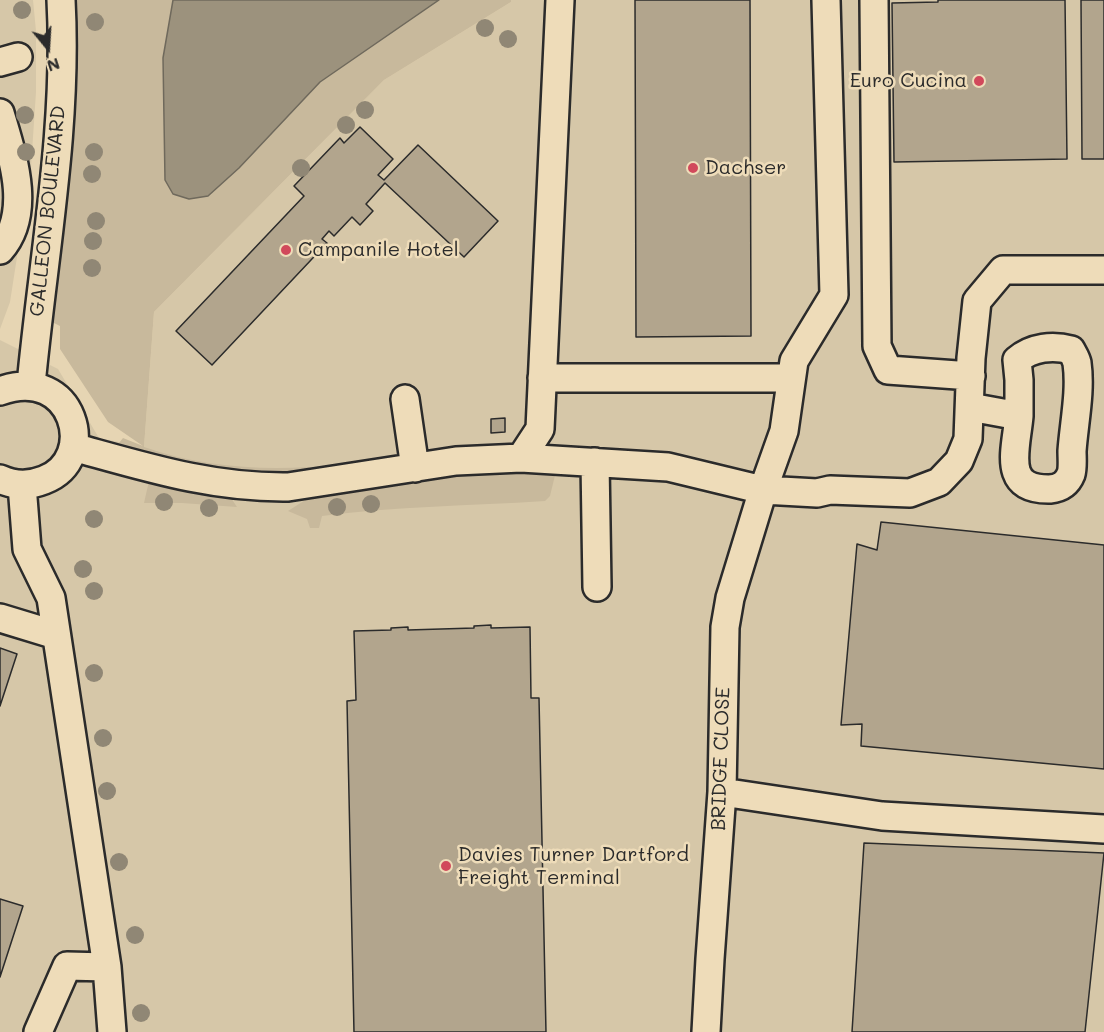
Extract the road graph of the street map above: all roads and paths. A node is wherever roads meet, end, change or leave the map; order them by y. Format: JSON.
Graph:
{"nodes":[{"id":1,"x":61,"y":0,"type":"edge"},
{"id":2,"x":560,"y":0,"type":"edge"},
{"id":3,"x":826,"y":0,"type":"edge"},
{"id":4,"x":874,"y":0,"type":"edge"},
{"id":5,"x":0,"y":113,"type":"edge"},
{"id":6,"x":0,"y":250,"type":"edge"},
{"id":7,"x":1104,"y":270,"type":"edge"},
{"id":8,"x":971,"y":376,"type":"junction"},
{"id":9,"x":542,"y":378,"type":"junction"},
{"id":10,"x":791,"y":378,"type":"junction"},
{"id":11,"x":31,"y":385,"type":"junction"},
{"id":12,"x":0,"y":391,"type":"edge"},
{"id":13,"x":405,"y":399,"type":"dead end"},
{"id":14,"x":970,"y":407,"type":"junction"},
{"id":15,"x":1018,"y":416,"type":"junction"},
{"id":16,"x":73,"y":447,"type":"junction"},
{"id":17,"x":521,"y":458,"type":"junction"},
{"id":18,"x":595,"y":462,"type":"junction"},
{"id":19,"x":415,"y":468,"type":"junction"},
{"id":20,"x":11,"y":482,"type":"edge"},
{"id":21,"x":763,"y":490,"type":"junction"},
{"id":22,"x":597,"y":587,"type":"dead end"},
{"id":23,"x":0,"y":618,"type":"edge"},
{"id":24,"x":56,"y":635,"type":"junction"},
{"id":25,"x":722,"y":792,"type":"junction"},
{"id":26,"x":1104,"y":829,"type":"edge"},
{"id":27,"x":106,"y":967,"type":"junction"},
{"id":28,"x":38,"y":1032,"type":"edge"},
{"id":29,"x":112,"y":1032,"type":"edge"},
{"id":30,"x":706,"y":1032,"type":"edge"}],
"edges":[{"from":1,"to":11,"type":"street","name":"GALLEON BOULEVARD"},
{"from":2,"to":9,"type":"street"},
{"from":3,"to":10,"type":"street","name":"BRIDGE CLOSE"},
{"from":4,"to":8,"type":"street"},
{"from":5,"to":6,"type":"street"},
{"from":7,"to":8,"type":"street"},
{"from":8,"to":14,"type":"street"},
{"from":9,"to":10,"type":"street"},
{"from":9,"to":17,"type":"street"},
{"from":10,"to":21,"type":"street","name":"BRIDGE CLOSE"},
{"from":11,"to":12,"type":"street"},
{"from":11,"to":16,"type":"street"},
{"from":13,"to":19,"type":"street"},
{"from":14,"to":15,"type":"street"},
{"from":14,"to":21,"type":"street"},
{"from":15,"to":15,"type":"street"},
{"from":16,"to":19,"type":"street"},
{"from":16,"to":20,"type":"street"},
{"from":17,"to":18,"type":"street"},
{"from":17,"to":19,"type":"street"},
{"from":18,"to":21,"type":"street"},
{"from":18,"to":22,"type":"street"},
{"from":20,"to":24,"type":"street"},
{"from":21,"to":25,"type":"street","name":"BRIDGE CLOSE"},
{"from":23,"to":24,"type":"street"},
{"from":24,"to":27,"type":"street"},
{"from":25,"to":26,"type":"street"},
{"from":25,"to":30,"type":"street","name":"BRIDGE CLOSE"},
{"from":27,"to":28,"type":"street"},
{"from":27,"to":29,"type":"street"}]}
